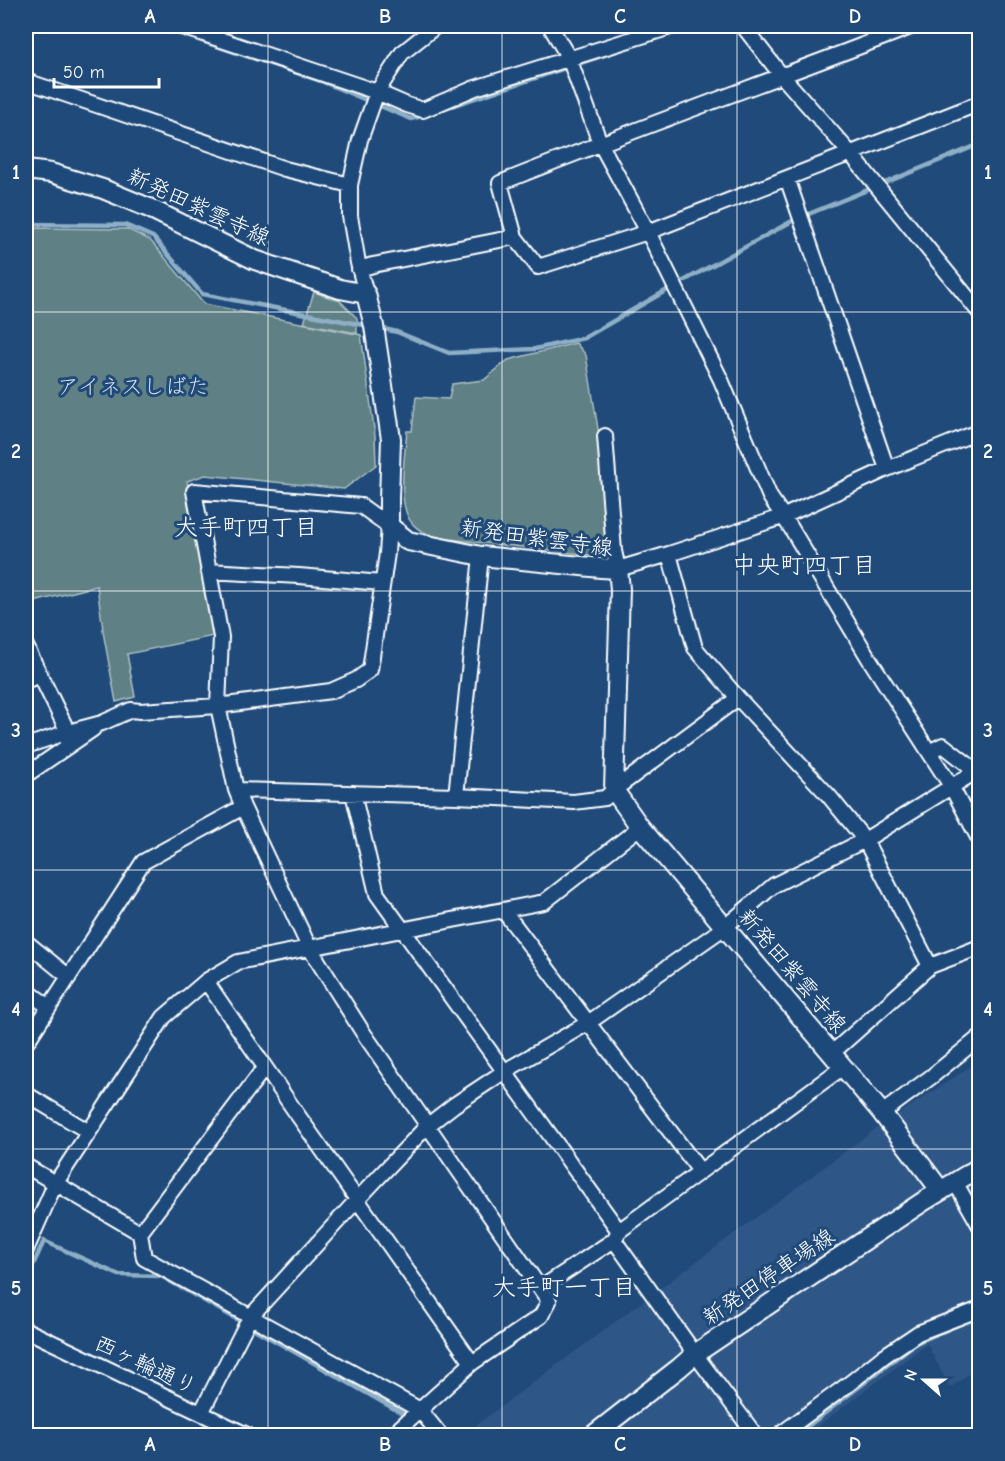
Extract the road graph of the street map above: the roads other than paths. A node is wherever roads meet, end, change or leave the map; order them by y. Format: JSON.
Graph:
{"nodes":[{"id":1,"x":180,"y":26,"type":"edge"},
{"id":2,"x":436,"y":26,"type":"edge"},
{"id":3,"x":549,"y":26,"type":"edge"},
{"id":4,"x":674,"y":26,"type":"edge"},
{"id":5,"x":743,"y":26,"type":"edge"},
{"id":6,"x":913,"y":26,"type":"edge"},
{"id":7,"x":569,"y":58,"type":"junction"},
{"id":8,"x":783,"y":76,"type":"junction"},
{"id":9,"x":26,"y":81,"type":"edge"},
{"id":10,"x":377,"y":92,"type":"junction"},
{"id":11,"x":980,"y":103,"type":"edge"},
{"id":12,"x":600,"y":143,"type":"junction"},
{"id":13,"x":850,"y":153,"type":"junction"},
{"id":14,"x":26,"y":170,"type":"edge"},
{"id":15,"x":787,"y":178,"type":"junction"},
{"id":16,"x":350,"y":185,"type":"junction"},
{"id":17,"x":648,"y":232,"type":"junction"},
{"id":18,"x":515,"y":237,"type":"junction"},
{"id":19,"x":359,"y":269,"type":"junction"},
{"id":20,"x":366,"y":294,"type":"junction"},
{"id":21,"x":980,"y":313,"type":"edge"},
{"id":22,"x":980,"y":431,"type":"edge"},
{"id":23,"x":605,"y":436,"type":"dead end"},
{"id":24,"x":887,"y":469,"type":"junction"},
{"id":25,"x":782,"y":517,"type":"junction"},
{"id":26,"x":389,"y":526,"type":"junction"},
{"id":27,"x":669,"y":554,"type":"junction"},
{"id":28,"x":482,"y":556,"type":"junction"},
{"id":29,"x":618,"y":569,"type":"junction"},
{"id":30,"x":208,"y":571,"type":"junction"},
{"id":31,"x":382,"y":583,"type":"junction"},
{"id":32,"x":26,"y":646,"type":"edge"},
{"id":33,"x":39,"y":674,"type":"junction"},
{"id":34,"x":26,"y":681,"type":"edge"},
{"id":35,"x":738,"y":698,"type":"junction"},
{"id":36,"x":219,"y":706,"type":"junction"},
{"id":37,"x":102,"y":723,"type":"junction"},
{"id":38,"x":68,"y":732,"type":"junction"},
{"id":39,"x":26,"y":746,"type":"edge"},
{"id":40,"x":929,"y":752,"type":"junction"},
{"id":41,"x":978,"y":771,"type":"edge"},
{"id":42,"x":26,"y":775,"type":"edge"},
{"id":43,"x":951,"y":786,"type":"junction"},
{"id":44,"x":236,"y":790,"type":"junction"},
{"id":45,"x":614,"y":790,"type":"junction"},
{"id":46,"x":353,"y":793,"type":"junction"},
{"id":47,"x":456,"y":796,"type":"junction"},
{"id":48,"x":243,"y":807,"type":"junction"},
{"id":49,"x":640,"y":827,"type":"junction"},
{"id":50,"x":865,"y":840,"type":"junction"},
{"id":51,"x":980,"y":841,"type":"edge"},
{"id":52,"x":503,"y":910,"type":"junction"},
{"id":53,"x":725,"y":927,"type":"junction"},
{"id":54,"x":404,"y":930,"type":"junction"},
{"id":55,"x":26,"y":942,"type":"edge"},
{"id":56,"x":309,"y":947,"type":"junction"},
{"id":57,"x":980,"y":947,"type":"edge"},
{"id":58,"x":930,"y":966,"type":"junction"},
{"id":59,"x":69,"y":977,"type":"junction"},
{"id":60,"x":206,"y":981,"type":"junction"},
{"id":61,"x":26,"y":990,"type":"edge"},
{"id":62,"x":49,"y":1007,"type":"junction"},
{"id":63,"x":588,"y":1023,"type":"junction"},
{"id":64,"x":980,"y":1037,"type":"edge"},
{"id":65,"x":26,"y":1043,"type":"edge"},
{"id":66,"x":838,"y":1060,"type":"junction"},
{"id":67,"x":265,"y":1067,"type":"junction"},
{"id":68,"x":505,"y":1071,"type":"junction"},
{"id":69,"x":26,"y":1094,"type":"edge"},
{"id":70,"x":882,"y":1113,"type":"junction"},
{"id":71,"x":427,"y":1126,"type":"junction"},
{"id":72,"x":89,"y":1132,"type":"junction"},
{"id":73,"x":26,"y":1166,"type":"edge"},
{"id":74,"x":980,"y":1167,"type":"edge"},
{"id":75,"x":700,"y":1171,"type":"junction"},
{"id":76,"x":55,"y":1184,"type":"junction"},
{"id":77,"x":948,"y":1187,"type":"junction"},
{"id":78,"x":357,"y":1200,"type":"junction"},
{"id":79,"x":980,"y":1226,"type":"edge"},
{"id":80,"x":140,"y":1233,"type":"junction"},
{"id":81,"x":617,"y":1236,"type":"junction"},
{"id":82,"x":26,"y":1250,"type":"edge"},
{"id":83,"x":541,"y":1288,"type":"junction"},
{"id":84,"x":980,"y":1309,"type":"edge"},
{"id":85,"x":250,"y":1317,"type":"junction"},
{"id":86,"x":26,"y":1330,"type":"edge"},
{"id":87,"x":695,"y":1354,"type":"junction"},
{"id":88,"x":472,"y":1363,"type":"junction"},
{"id":89,"x":420,"y":1410,"type":"junction"},
{"id":90,"x":201,"y":1413,"type":"junction"},
{"id":91,"x":249,"y":1436,"type":"edge"},
{"id":92,"x":391,"y":1436,"type":"edge"},
{"id":93,"x":441,"y":1436,"type":"edge"},
{"id":94,"x":592,"y":1436,"type":"edge"},
{"id":95,"x":756,"y":1436,"type":"edge"},
{"id":96,"x":778,"y":1436,"type":"edge"}],
"edges":[{"from":1,"to":10,"type":"street"},
{"from":2,"to":10,"type":"street"},
{"from":3,"to":7,"type":"street"},
{"from":4,"to":7,"type":"street"},
{"from":5,"to":8,"type":"street"},
{"from":6,"to":8,"type":"street"},
{"from":7,"to":10,"type":"street"},
{"from":7,"to":12,"type":"street"},
{"from":8,"to":12,"type":"street"},
{"from":8,"to":13,"type":"street"},
{"from":9,"to":16,"type":"street"},
{"from":10,"to":16,"type":"street"},
{"from":11,"to":13,"type":"street"},
{"from":12,"to":17,"type":"street"},
{"from":12,"to":18,"type":"street"},
{"from":13,"to":15,"type":"street"},
{"from":13,"to":21,"type":"street"},
{"from":14,"to":20,"type":"main road","name":"新発田紫雲寺線"},
{"from":15,"to":17,"type":"street"},
{"from":15,"to":24,"type":"street"},
{"from":16,"to":19,"type":"street"},
{"from":17,"to":18,"type":"street"},
{"from":17,"to":25,"type":"street"},
{"from":18,"to":19,"type":"street"},
{"from":19,"to":20,"type":"street"},
{"from":20,"to":26,"type":"main road"},
{"from":22,"to":24,"type":"street"},
{"from":23,"to":29,"type":"street"},
{"from":24,"to":25,"type":"street"},
{"from":25,"to":27,"type":"street"},
{"from":25,"to":40,"type":"street"},
{"from":26,"to":28,"type":"main road","name":"新発田紫雲寺線"},
{"from":26,"to":30,"type":"street"},
{"from":26,"to":31,"type":"street"},
{"from":27,"to":29,"type":"street"},
{"from":27,"to":35,"type":"street"},
{"from":28,"to":29,"type":"main road","name":"新発田紫雲寺線"},
{"from":28,"to":47,"type":"street"},
{"from":29,"to":45,"type":"main road","name":"新発田紫雲寺線"},
{"from":30,"to":31,"type":"street"},
{"from":30,"to":36,"type":"street"},
{"from":31,"to":36,"type":"street"},
{"from":32,"to":33,"type":"street"},
{"from":33,"to":34,"type":"street"},
{"from":33,"to":38,"type":"street"},
{"from":35,"to":45,"type":"street"},
{"from":35,"to":50,"type":"street"},
{"from":36,"to":37,"type":"street"},
{"from":36,"to":44,"type":"street"},
{"from":37,"to":38,"type":"street"},
{"from":37,"to":42,"type":"street"},
{"from":38,"to":39,"type":"street"},
{"from":40,"to":41,"type":"street"},
{"from":40,"to":43,"type":"street"},
{"from":41,"to":43,"type":"street"},
{"from":43,"to":50,"type":"street"},
{"from":43,"to":51,"type":"street"},
{"from":44,"to":46,"type":"street"},
{"from":44,"to":48,"type":"street"},
{"from":45,"to":47,"type":"street"},
{"from":45,"to":49,"type":"main road","name":"新発田紫雲寺線"},
{"from":46,"to":47,"type":"street"},
{"from":46,"to":54,"type":"street"},
{"from":48,"to":56,"type":"street"},
{"from":48,"to":59,"type":"street"},
{"from":49,"to":52,"type":"street"},
{"from":49,"to":53,"type":"main road","name":"新発田紫雲寺線"},
{"from":50,"to":53,"type":"street"},
{"from":50,"to":58,"type":"street"},
{"from":52,"to":54,"type":"street"},
{"from":52,"to":63,"type":"street"},
{"from":53,"to":63,"type":"street"},
{"from":53,"to":66,"type":"main road","name":"新発田紫雲寺線"},
{"from":54,"to":56,"type":"street"},
{"from":54,"to":68,"type":"street"},
{"from":55,"to":59,"type":"street"},
{"from":56,"to":60,"type":"street"},
{"from":56,"to":71,"type":"street"},
{"from":57,"to":58,"type":"street"},
{"from":58,"to":66,"type":"street"},
{"from":59,"to":62,"type":"street"},
{"from":60,"to":67,"type":"street"},
{"from":60,"to":72,"type":"street"},
{"from":61,"to":62,"type":"street"},
{"from":62,"to":65,"type":"street"},
{"from":63,"to":68,"type":"street"},
{"from":63,"to":75,"type":"street"},
{"from":64,"to":70,"type":"street"},
{"from":66,"to":70,"type":"main road","name":"新発田紫雲寺線"},
{"from":66,"to":75,"type":"street"},
{"from":67,"to":78,"type":"street"},
{"from":67,"to":80,"type":"street"},
{"from":68,"to":71,"type":"street"},
{"from":68,"to":81,"type":"street"},
{"from":69,"to":72,"type":"street"},
{"from":70,"to":77,"type":"main road","name":"新発田紫雲寺線"},
{"from":71,"to":78,"type":"street"},
{"from":71,"to":83,"type":"street"},
{"from":72,"to":76,"type":"street"},
{"from":73,"to":76,"type":"street"},
{"from":74,"to":77,"type":"main road","name":"新発田停車場線"},
{"from":75,"to":81,"type":"street"},
{"from":76,"to":80,"type":"street"},
{"from":76,"to":82,"type":"street"},
{"from":77,"to":79,"type":"street"},
{"from":77,"to":87,"type":"main road","name":"新発田停車場線"},
{"from":78,"to":85,"type":"street"},
{"from":78,"to":88,"type":"street"},
{"from":80,"to":85,"type":"street"},
{"from":81,"to":83,"type":"street"},
{"from":81,"to":87,"type":"street"},
{"from":83,"to":88,"type":"street"},
{"from":84,"to":96,"type":"street"},
{"from":85,"to":89,"type":"street"},
{"from":85,"to":90,"type":"street"},
{"from":86,"to":90,"type":"street","name":"西ヶ輪通り"},
{"from":87,"to":94,"type":"main road","name":"新発田停車場線"},
{"from":87,"to":95,"type":"street"},
{"from":88,"to":89,"type":"street"},
{"from":89,"to":92,"type":"street"},
{"from":89,"to":93,"type":"street"},
{"from":90,"to":91,"type":"street","name":"西ヶ輪通り"}]}
